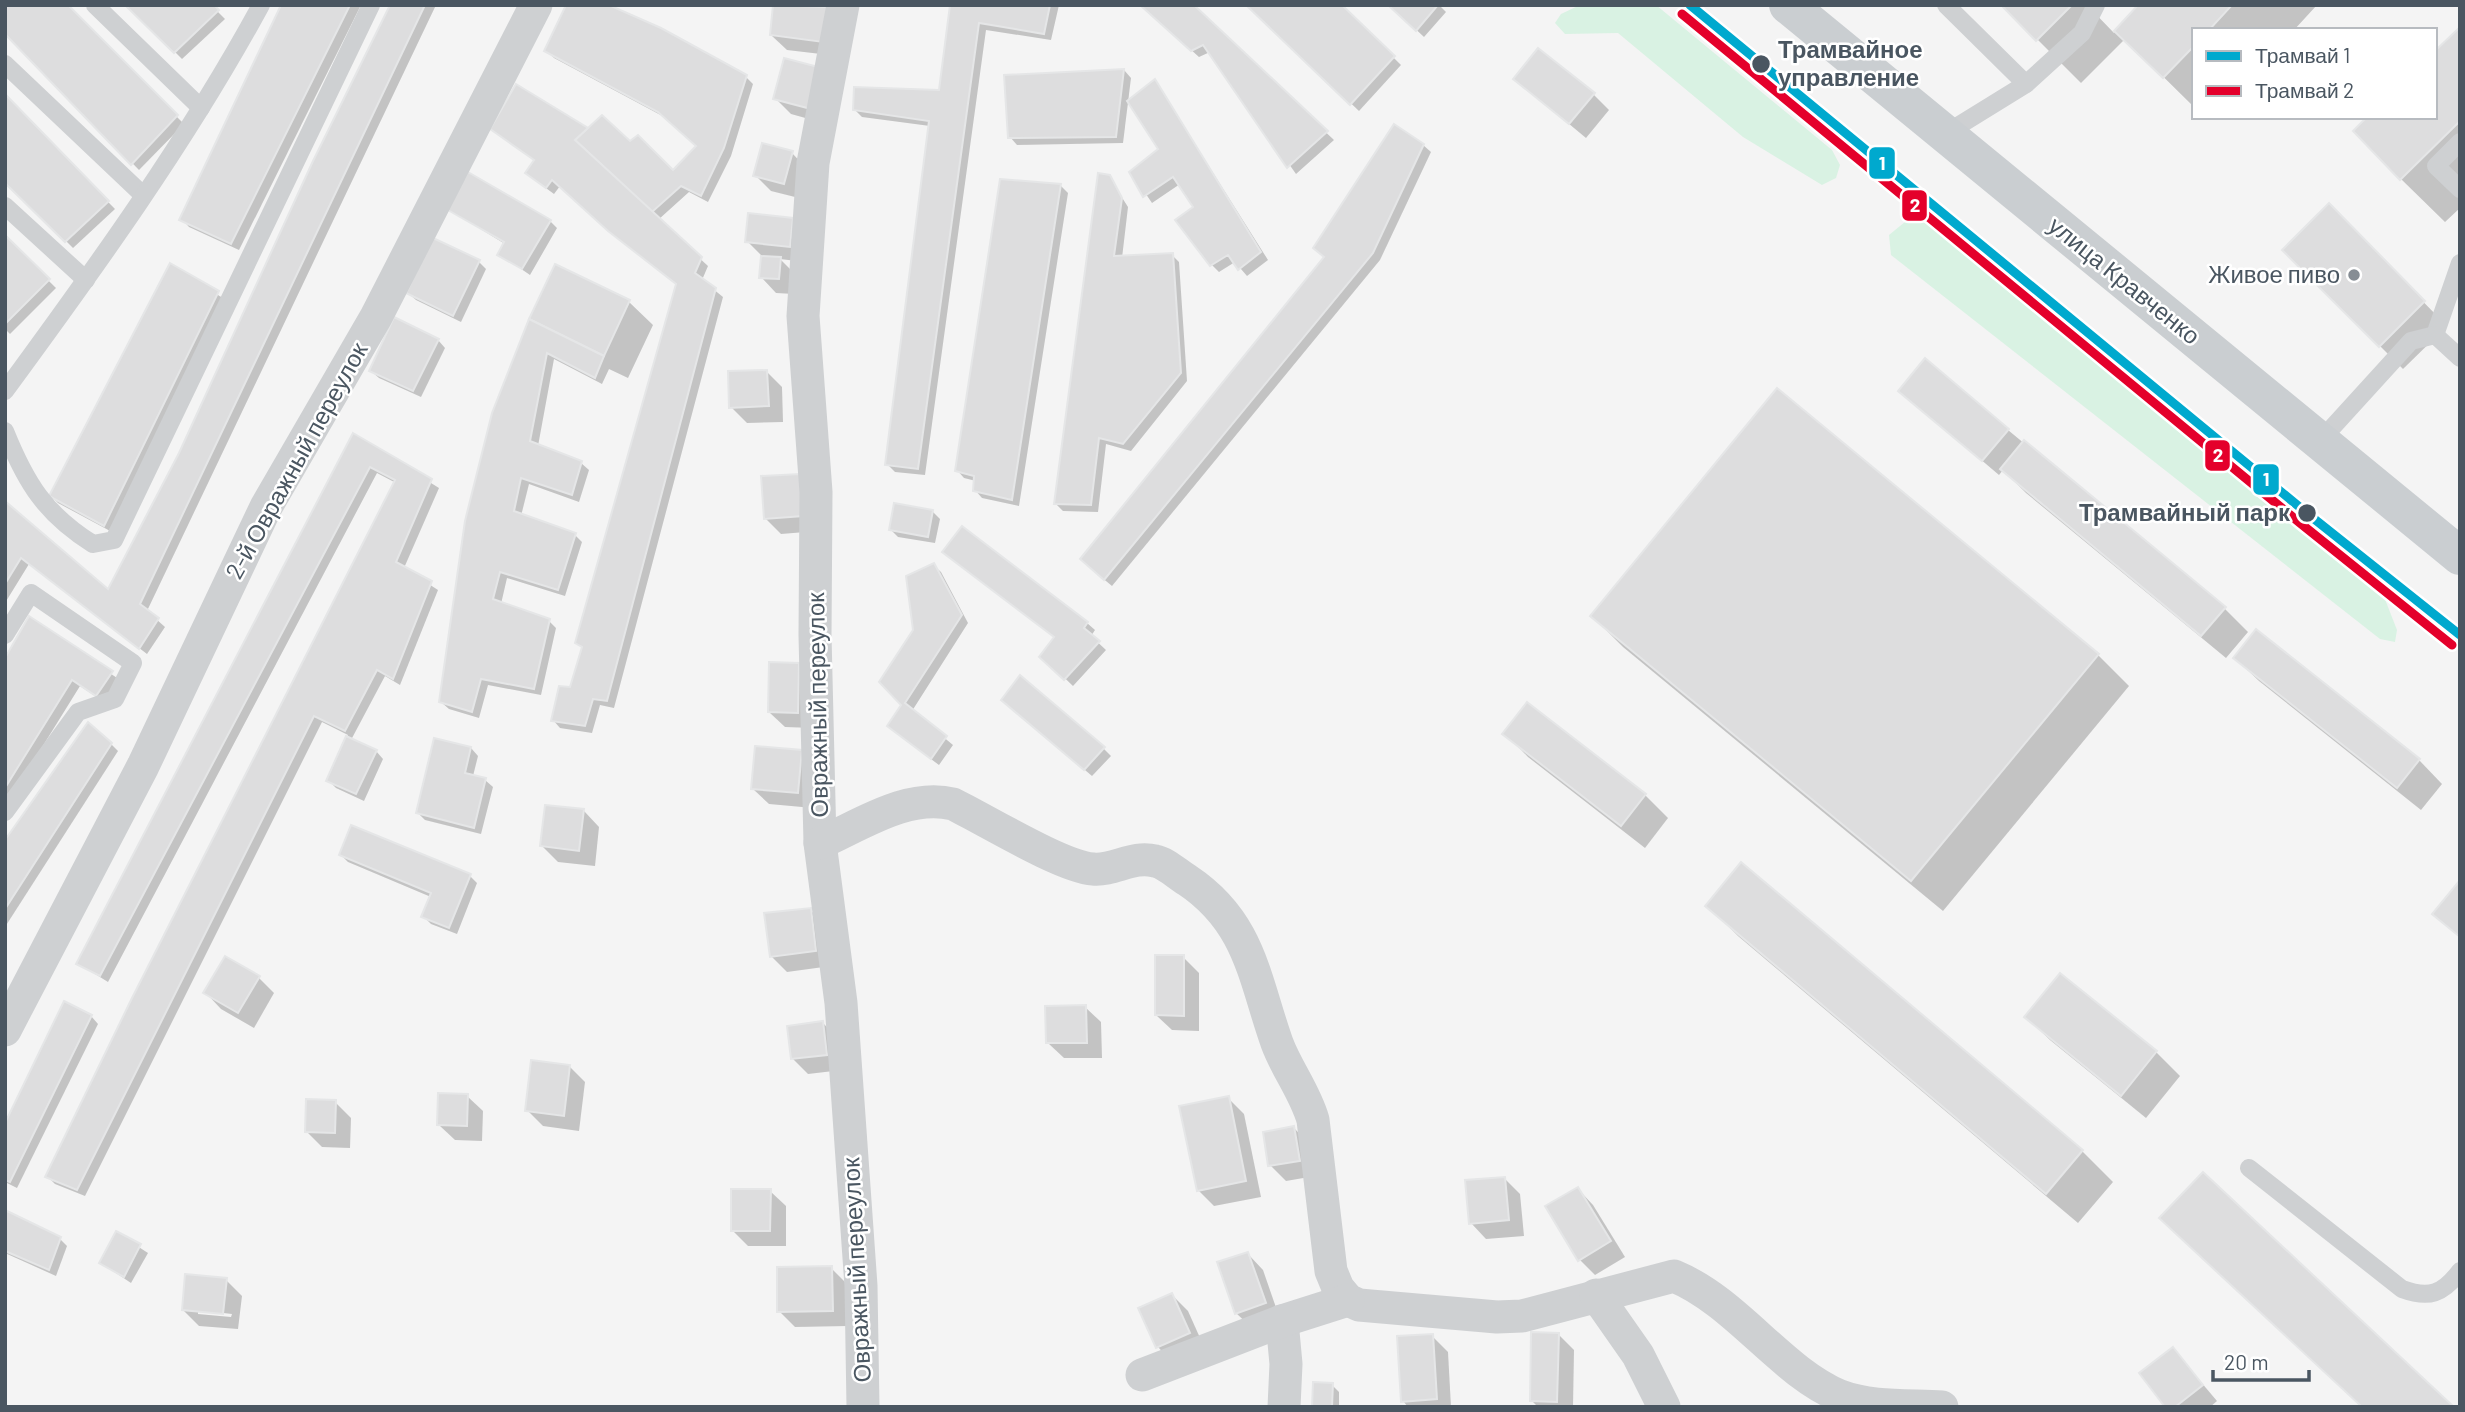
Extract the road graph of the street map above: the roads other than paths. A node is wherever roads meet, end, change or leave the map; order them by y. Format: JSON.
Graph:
{"nodes":[{"id":1,"x":95,"y":5,"type":"edge"},
{"id":2,"x":261,"y":5,"type":"edge"},
{"id":3,"x":371,"y":5,"type":"edge"},
{"id":4,"x":536,"y":5,"type":"edge"},
{"id":5,"x":843,"y":5,"type":"edge"},
{"id":6,"x":1788,"y":5,"type":"edge"},
{"id":7,"x":1947,"y":5,"type":"edge"},
{"id":8,"x":2096,"y":5,"type":"edge"},
{"id":9,"x":5,"y":64,"type":"edge"},
{"id":10,"x":2026,"y":84,"type":"junction"},
{"id":11,"x":201,"y":108,"type":"junction"},
{"id":12,"x":1945,"y":134,"type":"junction"},
{"id":13,"x":2460,"y":142,"type":"edge"},
{"id":14,"x":2460,"y":189,"type":"edge"},
{"id":15,"x":143,"y":195,"type":"junction"},
{"id":16,"x":5,"y":206,"type":"edge"},
{"id":17,"x":2460,"y":263,"type":"edge"},
{"id":18,"x":86,"y":281,"type":"junction"},
{"id":19,"x":2435,"y":335,"type":"junction"},
{"id":20,"x":2460,"y":358,"type":"edge"},
{"id":21,"x":5,"y":391,"type":"edge"},
{"id":22,"x":5,"y":431,"type":"edge"},
{"id":23,"x":2319,"y":442,"type":"junction"},
{"id":24,"x":10,"y":458,"type":"edge"},
{"id":25,"x":2460,"y":556,"type":"edge"},
{"id":26,"x":5,"y":635,"type":"edge"},
{"id":27,"x":5,"y":812,"type":"edge"},
{"id":28,"x":820,"y":843,"type":"junction"},
{"id":29,"x":5,"y":1030,"type":"edge"},
{"id":30,"x":2249,"y":1168,"type":"dead end"},
{"id":31,"x":2460,"y":1270,"type":"edge"},
{"id":32,"x":1596,"y":1295,"type":"junction"},
{"id":33,"x":1348,"y":1300,"type":"junction"},
{"id":34,"x":1282,"y":1321,"type":"junction"},
{"id":35,"x":1142,"y":1375,"type":"dead end"},
{"id":36,"x":863,"y":1407,"type":"edge"},
{"id":37,"x":1284,"y":1407,"type":"edge"},
{"id":38,"x":1664,"y":1407,"type":"edge"},
{"id":39,"x":1942,"y":1407,"type":"edge"}],
"edges":[{"from":1,"to":11,"type":"lane"},
{"from":2,"to":11,"type":"lane"},
{"from":3,"to":24,"type":"lane"},
{"from":4,"to":29,"type":"street","name":"2-й Овражный переулок"},
{"from":5,"to":28,"type":"street","name":"Овражный переулок"},
{"from":6,"to":12,"type":"main road","name":"улица Кравченко"},
{"from":7,"to":10,"type":"lane"},
{"from":8,"to":10,"type":"lane"},
{"from":9,"to":15,"type":"lane"},
{"from":10,"to":12,"type":"lane"},
{"from":11,"to":15,"type":"lane"},
{"from":12,"to":23,"type":"main road","name":"улица Кравченко"},
{"from":13,"to":14,"type":"lane"},
{"from":15,"to":18,"type":"lane"},
{"from":16,"to":18,"type":"lane"},
{"from":17,"to":19,"type":"lane"},
{"from":18,"to":21,"type":"lane"},
{"from":19,"to":20,"type":"lane"},
{"from":19,"to":23,"type":"lane"},
{"from":22,"to":24,"type":"lane"},
{"from":23,"to":25,"type":"main road","name":"улица Кравченко"},
{"from":26,"to":27,"type":"lane"},
{"from":28,"to":33,"type":"street"},
{"from":28,"to":36,"type":"street","name":"Овражный переулок"},
{"from":30,"to":31,"type":"lane"},
{"from":32,"to":33,"type":"street"},
{"from":32,"to":38,"type":"street"},
{"from":32,"to":39,"type":"street"},
{"from":33,"to":34,"type":"street"},
{"from":34,"to":35,"type":"street"},
{"from":34,"to":37,"type":"street"}]}
